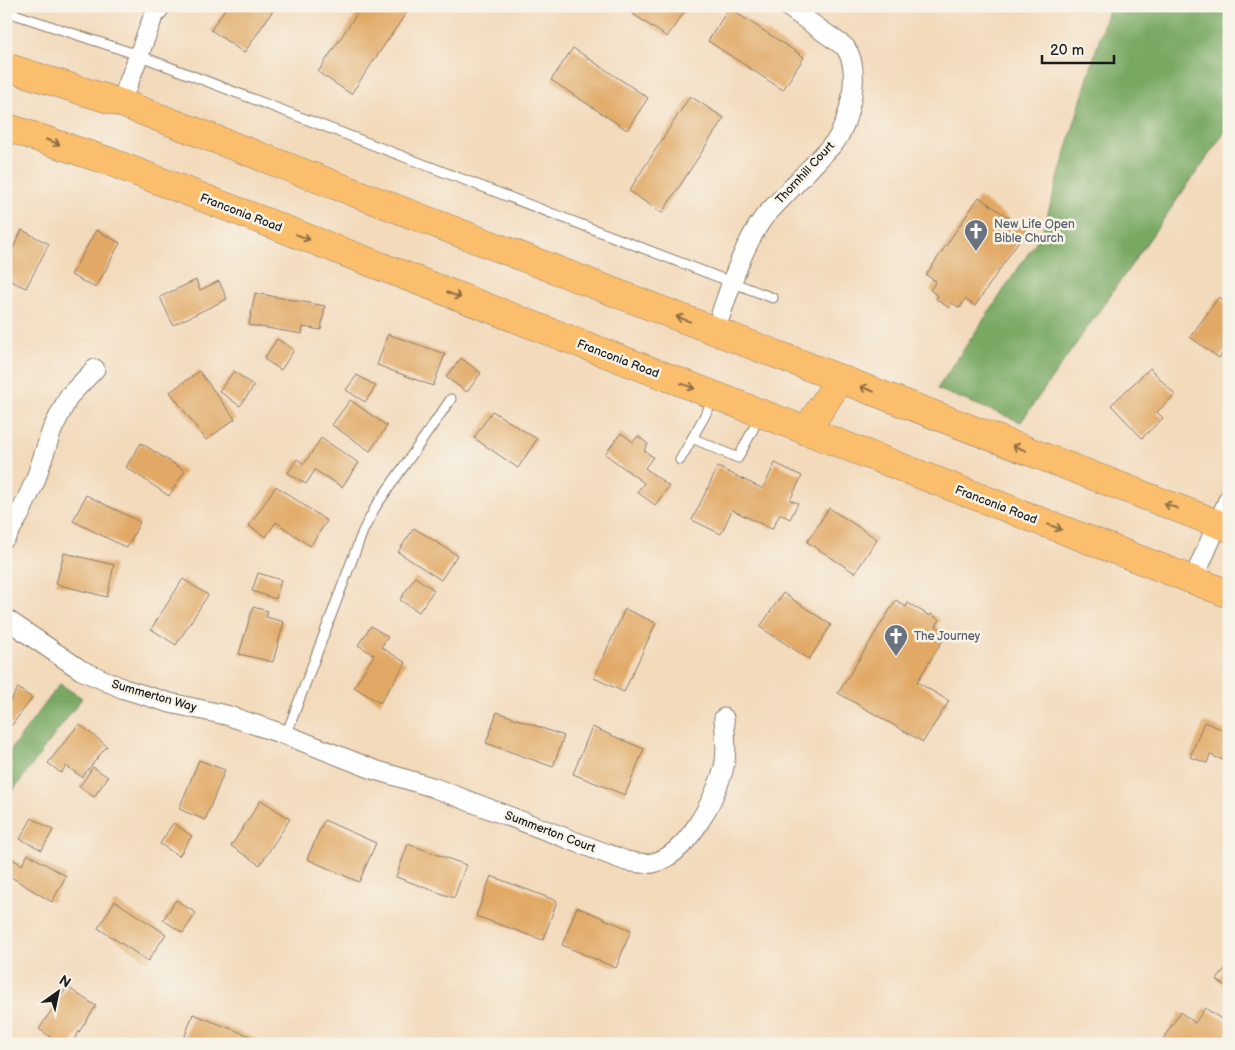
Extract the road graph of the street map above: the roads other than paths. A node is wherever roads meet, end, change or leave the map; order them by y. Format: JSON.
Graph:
{"nodes":[{"id":1,"x":161,"y":6,"type":"edge"},
{"id":2,"x":788,"y":6,"type":"edge"},
{"id":3,"x":11,"y":13,"type":"dead end"},
{"id":4,"x":138,"y":55,"type":"junction"},
{"id":5,"x":6,"y":67,"type":"edge"},
{"id":6,"x":121,"y":103,"type":"junction"},
{"id":7,"x":6,"y":127,"type":"edge"},
{"id":8,"x":733,"y":282,"type":"junction"},
{"id":9,"x":773,"y":298,"type":"dead end"},
{"id":10,"x":715,"y":331,"type":"junction"},
{"id":11,"x":95,"y":369,"type":"dead end"},
{"id":12,"x":840,"y":379,"type":"junction"},
{"id":13,"x":716,"y":396,"type":"junction"},
{"id":14,"x":451,"y":399,"type":"dead end"},
{"id":15,"x":761,"y":414,"type":"junction"},
{"id":16,"x":806,"y":431,"type":"junction"},
{"id":17,"x":692,"y":438,"type":"junction"},
{"id":18,"x":680,"y":460,"type":"dead end"},
{"id":19,"x":1229,"y":498,"type":"edge"},
{"id":20,"x":1223,"y":526,"type":"edge"},
{"id":21,"x":6,"y":537,"type":"edge"},
{"id":22,"x":1193,"y":580,"type":"junction"},
{"id":23,"x":1229,"y":594,"type":"edge"},
{"id":24,"x":6,"y":619,"type":"edge"},
{"id":25,"x":724,"y":718,"type":"dead end"},
{"id":26,"x":286,"y":735,"type":"junction"}],
"edges":[{"from":1,"to":4,"type":"street"},
{"from":2,"to":8,"type":"street","name":"Thornhill Court"},
{"from":3,"to":4,"type":"lane"},
{"from":4,"to":6,"type":"street"},
{"from":4,"to":8,"type":"lane"},
{"from":5,"to":6,"type":"main road"},
{"from":10,"to":6,"type":"main road","one_way":true},
{"from":7,"to":13,"type":"main road","name":"Franconia Road","one_way":true},
{"from":8,"to":9,"type":"lane"},
{"from":8,"to":10,"type":"street","name":"Thornhill Court"},
{"from":10,"to":12,"type":"main road"},
{"from":11,"to":21,"type":"street"},
{"from":12,"to":16,"type":"main road"},
{"from":20,"to":12,"type":"main road","one_way":true},
{"from":13,"to":15,"type":"main road","name":"Franconia Road"},
{"from":13,"to":17,"type":"lane"},
{"from":14,"to":26,"type":"lane"},
{"from":15,"to":16,"type":"main road","name":"Franconia Road"},
{"from":15,"to":17,"type":"lane"},
{"from":16,"to":22,"type":"main road","name":"Franconia Road","one_way":true},
{"from":17,"to":18,"type":"lane"},
{"from":19,"to":20,"type":"street"},
{"from":20,"to":22,"type":"street"},
{"from":22,"to":23,"type":"main road","name":"Franconia Road"},
{"from":24,"to":26,"type":"street","name":"Summerton Way"},
{"from":25,"to":26,"type":"street","name":"Summerton Court"}]}
